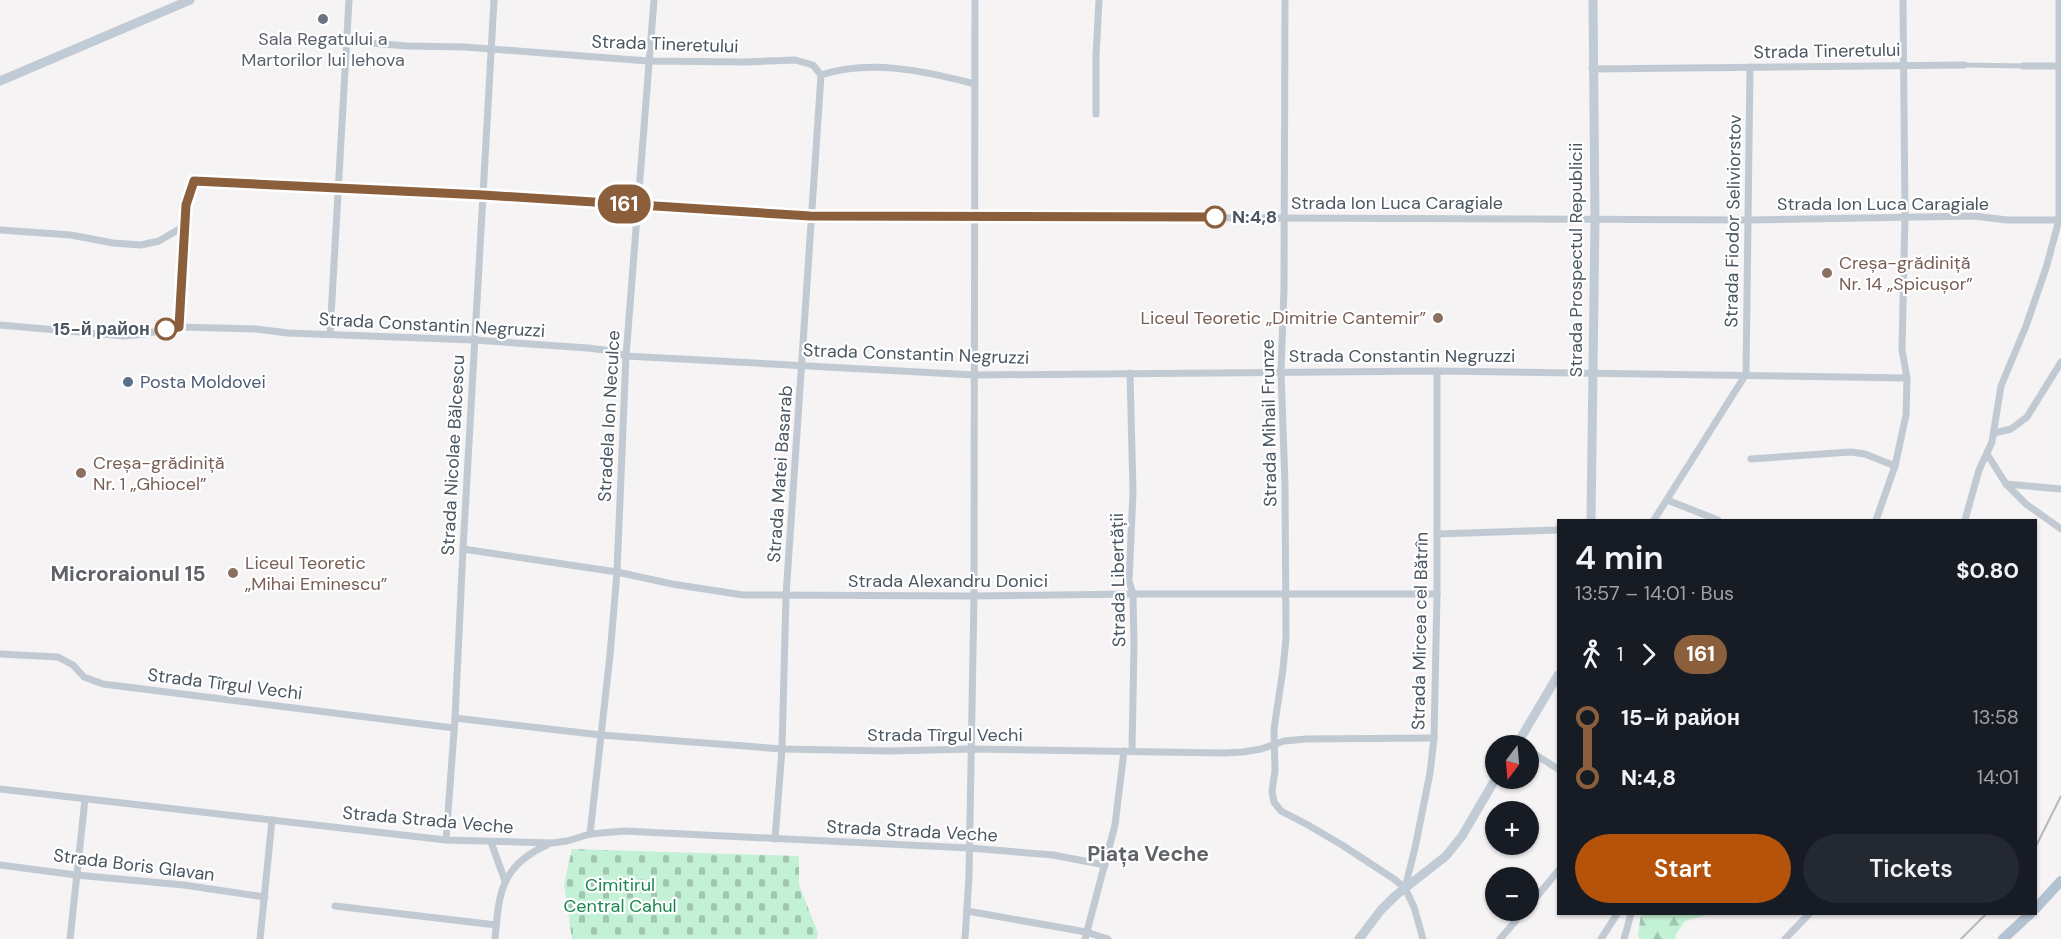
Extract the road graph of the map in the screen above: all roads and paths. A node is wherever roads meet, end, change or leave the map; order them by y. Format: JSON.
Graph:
{"nodes":[{"id":1,"x":190,"y":0,"type":"edge"},
{"id":2,"x":349,"y":0,"type":"edge"},
{"id":3,"x":495,"y":0,"type":"edge"},
{"id":4,"x":654,"y":0,"type":"edge"},
{"id":5,"x":975,"y":0,"type":"edge"},
{"id":6,"x":1099,"y":0,"type":"edge"},
{"id":7,"x":1285,"y":0,"type":"edge"},
{"id":8,"x":1593,"y":0,"type":"edge"},
{"id":9,"x":1903,"y":0,"type":"edge"},
{"id":10,"x":2060,"y":0,"type":"edge"},
{"id":11,"x":346,"y":41,"type":"junction"},
{"id":12,"x":492,"y":50,"type":"junction"},
{"id":13,"x":648,"y":61,"type":"junction"},
{"id":14,"x":1964,"y":65,"type":"joint"},
{"id":15,"x":1904,"y":66,"type":"junction"},
{"id":16,"x":2023,"y":66,"type":"joint"},
{"id":17,"x":2060,"y":66,"type":"edge"},
{"id":18,"x":1750,"y":67,"type":"junction"},
{"id":19,"x":1592,"y":69,"type":"junction"},
{"id":20,"x":820,"y":75,"type":"junction"},
{"id":21,"x":0,"y":81,"type":"edge"},
{"id":22,"x":975,"y":84,"type":"junction"},
{"id":23,"x":1096,"y":114,"type":"dead end"},
{"id":24,"x":338,"y":188,"type":"junction"},
{"id":25,"x":483,"y":195,"type":"junction"},
{"id":26,"x":637,"y":205,"type":"junction"},
{"id":27,"x":810,"y":216,"type":"junction"},
{"id":28,"x":1905,"y":216,"type":"junction"},
{"id":29,"x":974,"y":217,"type":"junction"},
{"id":30,"x":1283,"y":218,"type":"junction"},
{"id":31,"x":1595,"y":219,"type":"junction"},
{"id":32,"x":1748,"y":220,"type":"junction"},
{"id":33,"x":2060,"y":220,"type":"edge"},
{"id":34,"x":186,"y":225,"type":"junction"},
{"id":35,"x":0,"y":230,"type":"edge"},
{"id":36,"x":0,"y":325,"type":"edge"},
{"id":37,"x":179,"y":327,"type":"junction"},
{"id":38,"x":330,"y":334,"type":"junction"},
{"id":39,"x":474,"y":340,"type":"junction"},
{"id":40,"x":626,"y":356,"type":"junction"},
{"id":41,"x":2061,"y":362,"type":"edge"},
{"id":42,"x":803,"y":364,"type":"junction"},
{"id":43,"x":1281,"y":371,"type":"junction"},
{"id":44,"x":1437,"y":371,"type":"junction"},
{"id":45,"x":1592,"y":372,"type":"junction"},
{"id":46,"x":1130,"y":373,"type":"junction"},
{"id":47,"x":1746,"y":374,"type":"junction"},
{"id":48,"x":974,"y":375,"type":"junction"},
{"id":49,"x":1907,"y":378,"type":"junction"},
{"id":50,"x":1994,"y":433,"type":"junction"},
{"id":51,"x":1987,"y":454,"type":"junction"},
{"id":52,"x":1751,"y":459,"type":"dead end"},
{"id":53,"x":1895,"y":466,"type":"junction"},
{"id":54,"x":2006,"y":484,"type":"junction"},
{"id":55,"x":2061,"y":489,"type":"edge"},
{"id":56,"x":1667,"y":500,"type":"junction"},
{"id":57,"x":1591,"y":519,"type":"edge"},
{"id":58,"x":1655,"y":519,"type":"edge"},
{"id":59,"x":1715,"y":519,"type":"edge"},
{"id":60,"x":1876,"y":519,"type":"edge"},
{"id":61,"x":1965,"y":519,"type":"edge"},
{"id":62,"x":2061,"y":529,"type":"edge"},
{"id":63,"x":1557,"y":530,"type":"edge"},
{"id":64,"x":1437,"y":534,"type":"junction"},
{"id":65,"x":463,"y":549,"type":"junction"},
{"id":66,"x":617,"y":572,"type":"junction"},
{"id":67,"x":1133,"y":594,"type":"junction"},
{"id":68,"x":1437,"y":594,"type":"junction"},
{"id":69,"x":1286,"y":595,"type":"junction"},
{"id":70,"x":786,"y":596,"type":"junction"},
{"id":71,"x":974,"y":596,"type":"junction"},
{"id":72,"x":0,"y":654,"type":"edge"},
{"id":73,"x":1557,"y":677,"type":"edge"},
{"id":74,"x":455,"y":718,"type":"junction"},
{"id":75,"x":454,"y":728,"type":"junction"},
{"id":76,"x":601,"y":735,"type":"junction"},
{"id":77,"x":1524,"y":735,"type":"edge"},
{"id":78,"x":1434,"y":738,"type":"junction"},
{"id":79,"x":1273,"y":743,"type":"junction"},
{"id":80,"x":782,"y":749,"type":"junction"},
{"id":81,"x":970,"y":749,"type":"junction"},
{"id":82,"x":1128,"y":751,"type":"junction"},
{"id":83,"x":1539,"y":757,"type":"edge"},
{"id":84,"x":1557,"y":768,"type":"edge"},
{"id":85,"x":0,"y":789,"type":"edge"},
{"id":86,"x":1490,"y":789,"type":"edge"},
{"id":87,"x":85,"y":799,"type":"junction"},
{"id":88,"x":272,"y":820,"type":"junction"},
{"id":89,"x":590,"y":834,"type":"junction"},
{"id":90,"x":775,"y":839,"type":"junction"},
{"id":91,"x":446,"y":840,"type":"junction"},
{"id":92,"x":491,"y":842,"type":"junction"},
{"id":93,"x":552,"y":843,"type":"junction"},
{"id":94,"x":969,"y":848,"type":"junction"},
{"id":95,"x":0,"y":865,"type":"edge"},
{"id":96,"x":1105,"y":865,"type":"junction"},
{"id":97,"x":1557,"y":872,"type":"edge"},
{"id":98,"x":76,"y":875,"type":"junction"},
{"id":99,"x":505,"y":881,"type":"junction"},
{"id":100,"x":2061,"y":881,"type":"edge"},
{"id":101,"x":1405,"y":888,"type":"junction"},
{"id":102,"x":1539,"y":894,"type":"edge"},
{"id":103,"x":265,"y":897,"type":"junction"},
{"id":104,"x":335,"y":906,"type":"dead end"},
{"id":105,"x":2037,"y":907,"type":"edge"},
{"id":106,"x":967,"y":911,"type":"junction"},
{"id":107,"x":1616,"y":915,"type":"edge"},
{"id":108,"x":1631,"y":915,"type":"edge"},
{"id":109,"x":1808,"y":915,"type":"edge"},
{"id":110,"x":2029,"y":915,"type":"edge"},
{"id":111,"x":1516,"y":921,"type":"edge"},
{"id":112,"x":496,"y":925,"type":"junction"},
{"id":113,"x":1085,"y":936,"type":"edge"},
{"id":114,"x":70,"y":939,"type":"edge"},
{"id":115,"x":260,"y":939,"type":"edge"},
{"id":116,"x":495,"y":939,"type":"edge"},
{"id":117,"x":965,"y":939,"type":"edge"},
{"id":118,"x":1108,"y":939,"type":"edge"},
{"id":119,"x":1359,"y":939,"type":"edge"},
{"id":120,"x":1422,"y":939,"type":"edge"},
{"id":121,"x":1500,"y":939,"type":"edge"},
{"id":122,"x":1601,"y":939,"type":"edge"},
{"id":123,"x":1624,"y":939,"type":"edge"},
{"id":124,"x":1785,"y":939,"type":"edge"},
{"id":125,"x":2002,"y":939,"type":"edge"}],
"edges":[{"from":1,"to":21,"type":"main road"},
{"from":2,"to":11,"type":"street"},
{"from":3,"to":12,"type":"street","name":"Strada Nicolae Bălcescu"},
{"from":4,"to":13,"type":"street","name":"Stradela Ion Neculce"},
{"from":5,"to":22,"type":"street"},
{"from":6,"to":23,"type":"street"},
{"from":7,"to":30,"type":"street","name":"Strada Mihail Frunze"},
{"from":8,"to":19,"type":"main road","name":"Strada Prospectul Republicii"},
{"from":9,"to":15,"type":"street"},
{"from":10,"to":17,"type":"street"},
{"from":11,"to":12,"type":"street","name":"Strada Tineretului"},
{"from":11,"to":24,"type":"street"},
{"from":12,"to":13,"type":"street","name":"Strada Tineretului"},
{"from":12,"to":25,"type":"street","name":"Strada Nicolae Bălcescu"},
{"from":13,"to":20,"type":"street","name":"Strada Tineretului"},
{"from":13,"to":26,"type":"street","name":"Stradela Ion Neculce"},
{"from":14,"to":15,"type":"street","name":"Strada Tineretului"},
{"from":14,"to":16,"type":"street","name":"Strada Tineretului"},
{"from":15,"to":18,"type":"street","name":"Strada Tineretului"},
{"from":15,"to":28,"type":"street"},
{"from":16,"to":17,"type":"street","name":"Strada Tineretului"},
{"from":17,"to":33,"type":"street"},
{"from":18,"to":19,"type":"street","name":"Strada Tineretului"},
{"from":18,"to":32,"type":"street","name":"Strada Fiodor Seliviorstov"},
{"from":19,"to":31,"type":"main road","name":"Strada Prospectul Republicii"},
{"from":20,"to":22,"type":"street"},
{"from":20,"to":27,"type":"street","name":"Strada Matei Basarab"},
{"from":22,"to":29,"type":"street"},
{"from":24,"to":25,"type":"street","name":"Strada Ion Luca Caragiale"},
{"from":24,"to":34,"type":"street","name":"Strada Ion Luca Caragiale"},
{"from":24,"to":38,"type":"street"},
{"from":25,"to":26,"type":"street","name":"Strada Ion Luca Caragiale"},
{"from":25,"to":39,"type":"street","name":"Strada Nicolae Bălcescu"},
{"from":26,"to":27,"type":"street","name":"Strada Ion Luca Caragiale"},
{"from":26,"to":40,"type":"street","name":"Stradela Ion Neculce"},
{"from":27,"to":29,"type":"street","name":"Strada Ion Luca Caragiale"},
{"from":27,"to":42,"type":"street","name":"Strada Matei Basarab"},
{"from":28,"to":32,"type":"street","name":"Strada Ion Luca Caragiale"},
{"from":28,"to":33,"type":"street","name":"Strada Ion Luca Caragiale"},
{"from":28,"to":49,"type":"street"},
{"from":29,"to":30,"type":"street","name":"Strada Ion Luca Caragiale"},
{"from":29,"to":48,"type":"street"},
{"from":30,"to":31,"type":"street","name":"Strada Ion Luca Caragiale"},
{"from":30,"to":43,"type":"street","name":"Strada Mihail Frunze"},
{"from":31,"to":32,"type":"street","name":"Strada Ion Luca Caragiale"},
{"from":31,"to":45,"type":"main road","name":"Strada Prospectul Republicii"},
{"from":32,"to":47,"type":"street","name":"Strada Fiodor Seliviorstov"},
{"from":33,"to":50,"type":"street"},
{"from":34,"to":35,"type":"street"},
{"from":34,"to":37,"type":"street"},
{"from":36,"to":37,"type":"street","name":"Strada Constantin Negruzzi"},
{"from":37,"to":38,"type":"street","name":"Strada Constantin Negruzzi"},
{"from":38,"to":39,"type":"street","name":"Strada Constantin Negruzzi"},
{"from":39,"to":40,"type":"street","name":"Strada Constantin Negruzzi"},
{"from":39,"to":65,"type":"street","name":"Strada Nicolae Bălcescu"},
{"from":40,"to":42,"type":"street","name":"Strada Constantin Negruzzi"},
{"from":40,"to":66,"type":"street","name":"Stradela Ion Neculce"},
{"from":41,"to":50,"type":"street"},
{"from":42,"to":48,"type":"street","name":"Strada Constantin Negruzzi"},
{"from":42,"to":70,"type":"street","name":"Strada Matei Basarab"},
{"from":43,"to":44,"type":"street","name":"Strada Constantin Negruzzi"},
{"from":43,"to":46,"type":"street","name":"Strada Constantin Negruzzi"},
{"from":43,"to":69,"type":"street","name":"Strada Mihail Frunze"},
{"from":44,"to":45,"type":"street","name":"Strada Constantin Negruzzi"},
{"from":44,"to":64,"type":"street","name":"Strada Mircea cel Bătrîn"},
{"from":45,"to":47,"type":"street","name":"Strada Constantin Negruzzi"},
{"from":45,"to":57,"type":"main road","name":"Strada Prospectul Republicii"},
{"from":46,"to":48,"type":"street","name":"Strada Constantin Negruzzi"},
{"from":46,"to":67,"type":"street","name":"Strada Libertății"},
{"from":47,"to":49,"type":"street","name":"Strada Constantin Negruzzi"},
{"from":47,"to":56,"type":"street"},
{"from":48,"to":71,"type":"street"},
{"from":49,"to":53,"type":"street"},
{"from":50,"to":51,"type":"street"},
{"from":51,"to":54,"type":"street"},
{"from":51,"to":61,"type":"street"},
{"from":52,"to":53,"type":"street"},
{"from":53,"to":60,"type":"street"},
{"from":54,"to":55,"type":"street"},
{"from":54,"to":62,"type":"street"},
{"from":56,"to":58,"type":"street"},
{"from":56,"to":59,"type":"street"},
{"from":63,"to":64,"type":"street"},
{"from":64,"to":68,"type":"street","name":"Strada Mircea cel Bătrîn"},
{"from":65,"to":66,"type":"street","name":"Strada Alexandru Donici"},
{"from":65,"to":74,"type":"street","name":"Strada Nicolae Bălcescu"},
{"from":66,"to":70,"type":"street","name":"Strada Alexandru Donici"},
{"from":66,"to":76,"type":"street","name":"Stradela Ion Neculce"},
{"from":67,"to":69,"type":"street","name":"Strada Alexandru Donici"},
{"from":67,"to":71,"type":"street","name":"Strada Alexandru Donici"},
{"from":67,"to":82,"type":"street","name":"Strada Libertății"},
{"from":68,"to":69,"type":"street","name":"Strada Alexandru Donici"},
{"from":68,"to":78,"type":"street","name":"Strada Mircea cel Bătrîn"},
{"from":69,"to":79,"type":"street","name":"Strada Mihail Frunze"},
{"from":70,"to":71,"type":"street","name":"Strada Alexandru Donici"},
{"from":70,"to":80,"type":"street","name":"Strada Matei Basarab"},
{"from":71,"to":81,"type":"street"},
{"from":72,"to":75,"type":"street","name":"Strada Tîrgul Vechi"},
{"from":73,"to":77,"type":"main road"},
{"from":74,"to":75,"type":"street","name":"Strada Nicolae Bălcescu"},
{"from":74,"to":76,"type":"street","name":"Strada Tîrgul Vechi"},
{"from":75,"to":91,"type":"street","name":"Strada Nicolae Bălcescu"},
{"from":76,"to":80,"type":"street","name":"Strada Tîrgul Vechi"},
{"from":76,"to":89,"type":"street","name":"Stradela Ion Neculce"},
{"from":78,"to":79,"type":"street","name":"Strada Tîrgul Vechi"},
{"from":78,"to":101,"type":"street","name":"Strada Mircea cel Bătrîn"},
{"from":79,"to":82,"type":"street","name":"Strada Tîrgul Vechi"},
{"from":79,"to":101,"type":"street","name":"Strada Mihail Frunze"},
{"from":80,"to":81,"type":"street","name":"Strada Tîrgul Vechi"},
{"from":80,"to":90,"type":"street","name":"Strada Matei Basarab"},
{"from":81,"to":82,"type":"street","name":"Strada Tîrgul Vechi"},
{"from":81,"to":94,"type":"street"},
{"from":82,"to":96,"type":"street","name":"Strada Libertății"},
{"from":83,"to":84,"type":"street"},
{"from":85,"to":87,"type":"street","name":"Strada Strada Veche"},
{"from":86,"to":101,"type":"main road"},
{"from":87,"to":88,"type":"street","name":"Strada Strada Veche"},
{"from":87,"to":98,"type":"street"},
{"from":88,"to":91,"type":"street","name":"Strada Strada Veche"},
{"from":88,"to":103,"type":"street"},
{"from":89,"to":90,"type":"street","name":"Strada Strada Veche"},
{"from":89,"to":93,"type":"street","name":"Strada Strada Veche"},
{"from":90,"to":94,"type":"street","name":"Strada Strada Veche"},
{"from":91,"to":92,"type":"street","name":"Strada Strada Veche"},
{"from":92,"to":93,"type":"street","name":"Strada Strada Veche"},
{"from":92,"to":99,"type":"street"},
{"from":93,"to":99,"type":"street"},
{"from":94,"to":96,"type":"street","name":"Strada Strada Veche"},
{"from":94,"to":106,"type":"street"},
{"from":95,"to":98,"type":"street","name":"Strada Boris Glavan"},
{"from":96,"to":113,"type":"street","name":"Strada Libertății"},
{"from":97,"to":102,"type":"street"},
{"from":98,"to":103,"type":"street","name":"Strada Boris Glavan"},
{"from":98,"to":114,"type":"street"},
{"from":99,"to":112,"type":"street"},
{"from":100,"to":105,"type":"main road"},
{"from":101,"to":119,"type":"main road"},
{"from":101,"to":120,"type":"street"},
{"from":103,"to":115,"type":"street"},
{"from":104,"to":112,"type":"street"},
{"from":106,"to":113,"type":"street"},
{"from":106,"to":117,"type":"street"},
{"from":107,"to":122,"type":"street"},
{"from":108,"to":123,"type":"street"},
{"from":109,"to":124,"type":"street"},
{"from":110,"to":125,"type":"main road"},
{"from":111,"to":121,"type":"street"},
{"from":112,"to":116,"type":"street"},
{"from":113,"to":118,"type":"street"}]}
